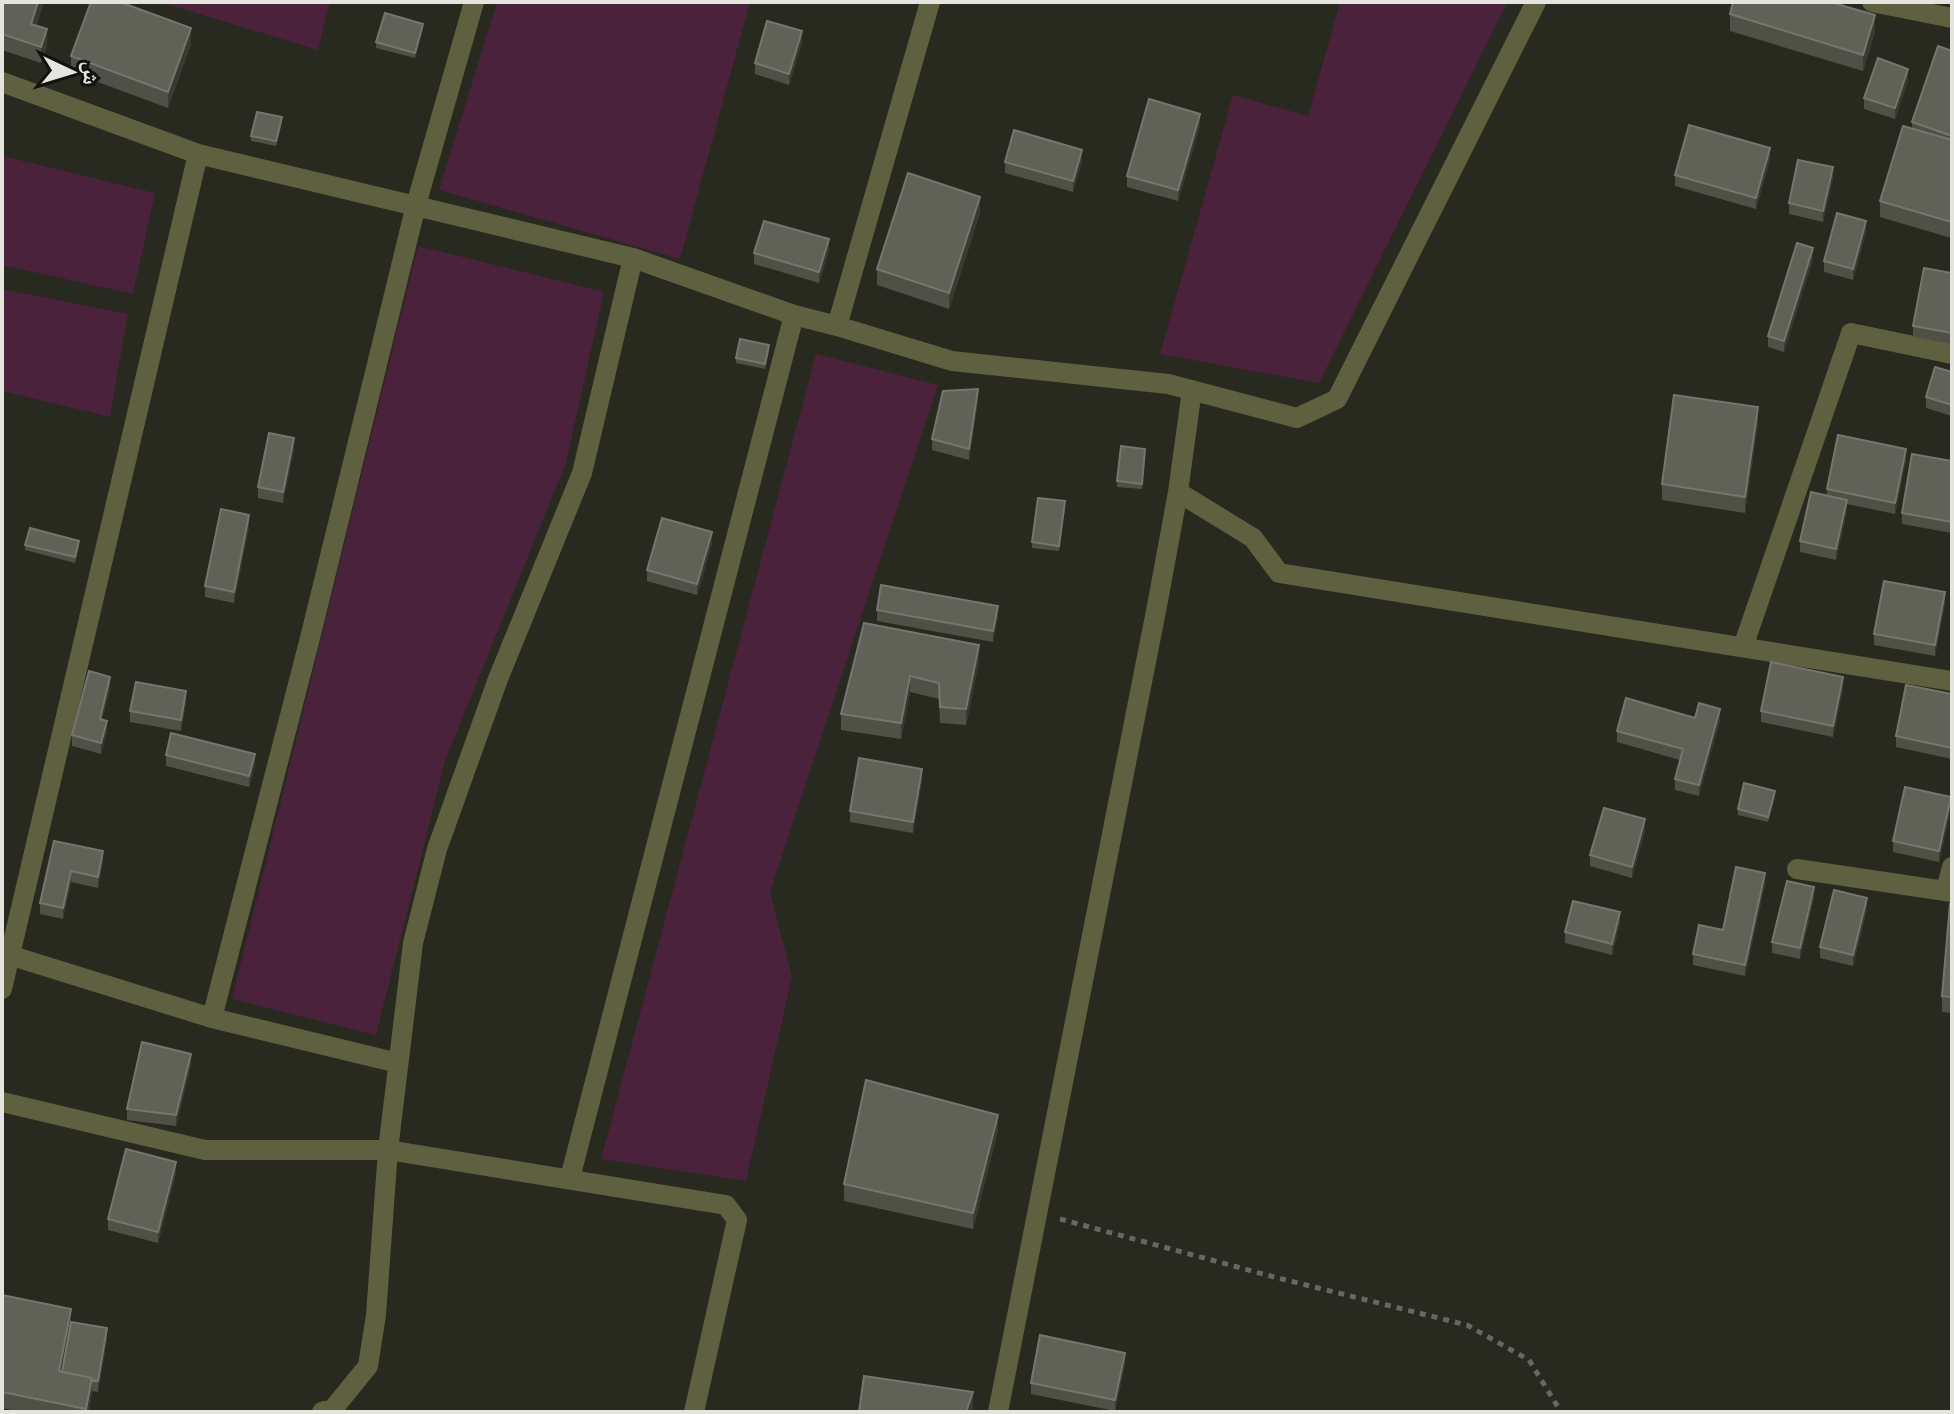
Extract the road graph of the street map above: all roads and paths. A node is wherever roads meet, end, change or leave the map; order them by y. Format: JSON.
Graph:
{"nodes":[{"id":1,"x":474,"y":2,"type":"edge"},
{"id":2,"x":930,"y":2,"type":"edge"},
{"id":3,"x":1536,"y":2,"type":"edge"},
{"id":4,"x":1872,"y":2,"type":"edge"},
{"id":5,"x":1952,"y":18,"type":"edge"},
{"id":6,"x":2,"y":82,"type":"edge"},
{"id":7,"x":198,"y":154,"type":"junction"},
{"id":8,"x":416,"y":205,"type":"junction"},
{"id":9,"x":633,"y":258,"type":"junction"},
{"id":10,"x":794,"y":315,"type":"junction"},
{"id":11,"x":837,"y":326,"type":"junction"},
{"id":12,"x":1952,"y":354,"type":"edge"},
{"id":13,"x":1192,"y":390,"type":"junction"},
{"id":14,"x":1178,"y":492,"type":"junction"},
{"id":15,"x":1743,"y":647,"type":"junction"},
{"id":16,"x":1952,"y":681,"type":"edge"},
{"id":17,"x":1952,"y":867,"type":"edge"},
{"id":18,"x":1797,"y":869,"type":"dead end"},
{"id":19,"x":1949,"y":891,"type":"edge"},
{"id":20,"x":9,"y":955,"type":"junction"},
{"id":21,"x":2,"y":989,"type":"edge"},
{"id":22,"x":212,"y":1018,"type":"junction"},
{"id":23,"x":398,"y":1063,"type":"junction"},
{"id":24,"x":2,"y":1102,"type":"edge"},
{"id":25,"x":388,"y":1150,"type":"junction"},
{"id":26,"x":570,"y":1178,"type":"junction"},
{"id":27,"x":1036,"y":1213,"type":"junction"},
{"id":28,"x":322,"y":1412,"type":"edge"},
{"id":29,"x":694,"y":1412,"type":"edge"},
{"id":30,"x":998,"y":1412,"type":"edge"},
{"id":31,"x":1561,"y":1412,"type":"edge"}],
"edges":[{"from":1,"to":8,"type":"street"},
{"from":2,"to":11,"type":"street"},
{"from":3,"to":13,"type":"street"},
{"from":4,"to":5,"type":"street"},
{"from":6,"to":7,"type":"street"},
{"from":7,"to":8,"type":"street"},
{"from":7,"to":20,"type":"street"},
{"from":8,"to":9,"type":"street"},
{"from":8,"to":22,"type":"street"},
{"from":9,"to":10,"type":"street"},
{"from":9,"to":23,"type":"street"},
{"from":10,"to":11,"type":"street"},
{"from":10,"to":26,"type":"street"},
{"from":11,"to":13,"type":"street"},
{"from":12,"to":15,"type":"street"},
{"from":13,"to":14,"type":"street"},
{"from":14,"to":15,"type":"street"},
{"from":14,"to":27,"type":"street"},
{"from":15,"to":16,"type":"street"},
{"from":17,"to":19,"type":"street"},
{"from":18,"to":19,"type":"street"},
{"from":20,"to":21,"type":"street"},
{"from":20,"to":22,"type":"street"},
{"from":22,"to":23,"type":"street"},
{"from":23,"to":25,"type":"street"},
{"from":24,"to":25,"type":"street"},
{"from":25,"to":26,"type":"street"},
{"from":25,"to":28,"type":"street"},
{"from":26,"to":29,"type":"street"},
{"from":27,"to":30,"type":"street"},
{"from":27,"to":31,"type":"path"}]}
